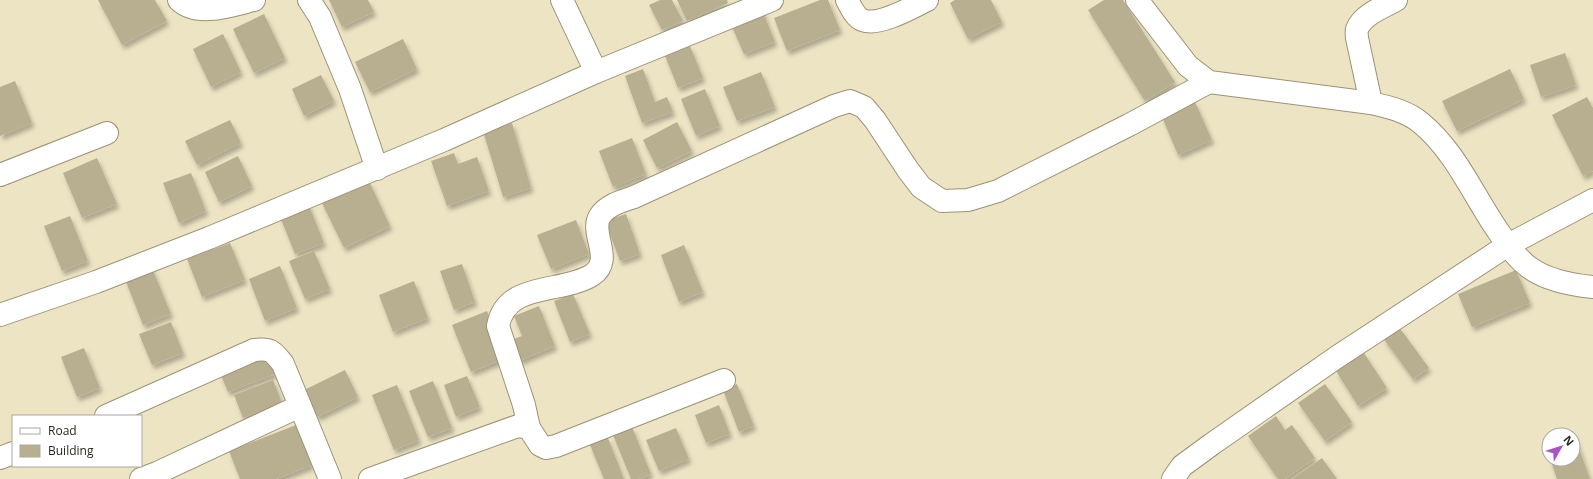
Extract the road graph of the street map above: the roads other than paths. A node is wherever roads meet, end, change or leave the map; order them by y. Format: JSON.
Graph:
{"nodes":[{"id":1,"x":179,"y":0,"type":"edge"},
{"id":2,"x":254,"y":0,"type":"edge"},
{"id":3,"x":309,"y":0,"type":"edge"},
{"id":4,"x":562,"y":0,"type":"edge"},
{"id":5,"x":772,"y":0,"type":"edge"},
{"id":6,"x":847,"y":0,"type":"edge"},
{"id":7,"x":927,"y":0,"type":"edge"},
{"id":8,"x":1137,"y":0,"type":"edge"},
{"id":9,"x":1396,"y":0,"type":"edge"},
{"id":10,"x":596,"y":72,"type":"junction"},
{"id":11,"x":1209,"y":82,"type":"junction"},
{"id":12,"x":1371,"y":102,"type":"junction"},
{"id":13,"x":107,"y":133,"type":"dead end"},
{"id":14,"x":377,"y":169,"type":"junction"},
{"id":15,"x":0,"y":176,"type":"edge"},
{"id":16,"x":1593,"y":200,"type":"edge"},
{"id":17,"x":1508,"y":245,"type":"junction"},
{"id":18,"x":1593,"y":287,"type":"edge"},
{"id":19,"x":0,"y":315,"type":"edge"},
{"id":20,"x":724,"y":380,"type":"dead end"},
{"id":21,"x":300,"y":406,"type":"junction"},
{"id":22,"x":108,"y":415,"type":"edge"},
{"id":23,"x":529,"y":428,"type":"junction"},
{"id":24,"x":12,"y":453,"type":"edge"},
{"id":25,"x":0,"y":458,"type":"edge"},
{"id":26,"x":141,"y":479,"type":"edge"},
{"id":27,"x":330,"y":479,"type":"edge"},
{"id":28,"x":370,"y":479,"type":"edge"},
{"id":29,"x":1173,"y":479,"type":"edge"}],
"edges":[{"from":1,"to":2,"type":"street"},
{"from":3,"to":14,"type":"street"},
{"from":4,"to":10,"type":"street"},
{"from":5,"to":10,"type":"street"},
{"from":6,"to":7,"type":"street"},
{"from":8,"to":11,"type":"street"},
{"from":9,"to":12,"type":"street"},
{"from":10,"to":14,"type":"street"},
{"from":11,"to":12,"type":"street"},
{"from":11,"to":23,"type":"street"},
{"from":12,"to":17,"type":"street"},
{"from":13,"to":15,"type":"street"},
{"from":14,"to":19,"type":"street"},
{"from":16,"to":17,"type":"street"},
{"from":17,"to":18,"type":"street"},
{"from":17,"to":29,"type":"street"},
{"from":20,"to":23,"type":"street"},
{"from":21,"to":22,"type":"street"},
{"from":21,"to":26,"type":"street"},
{"from":21,"to":27,"type":"street"},
{"from":23,"to":28,"type":"street"},
{"from":24,"to":25,"type":"street"}]}
